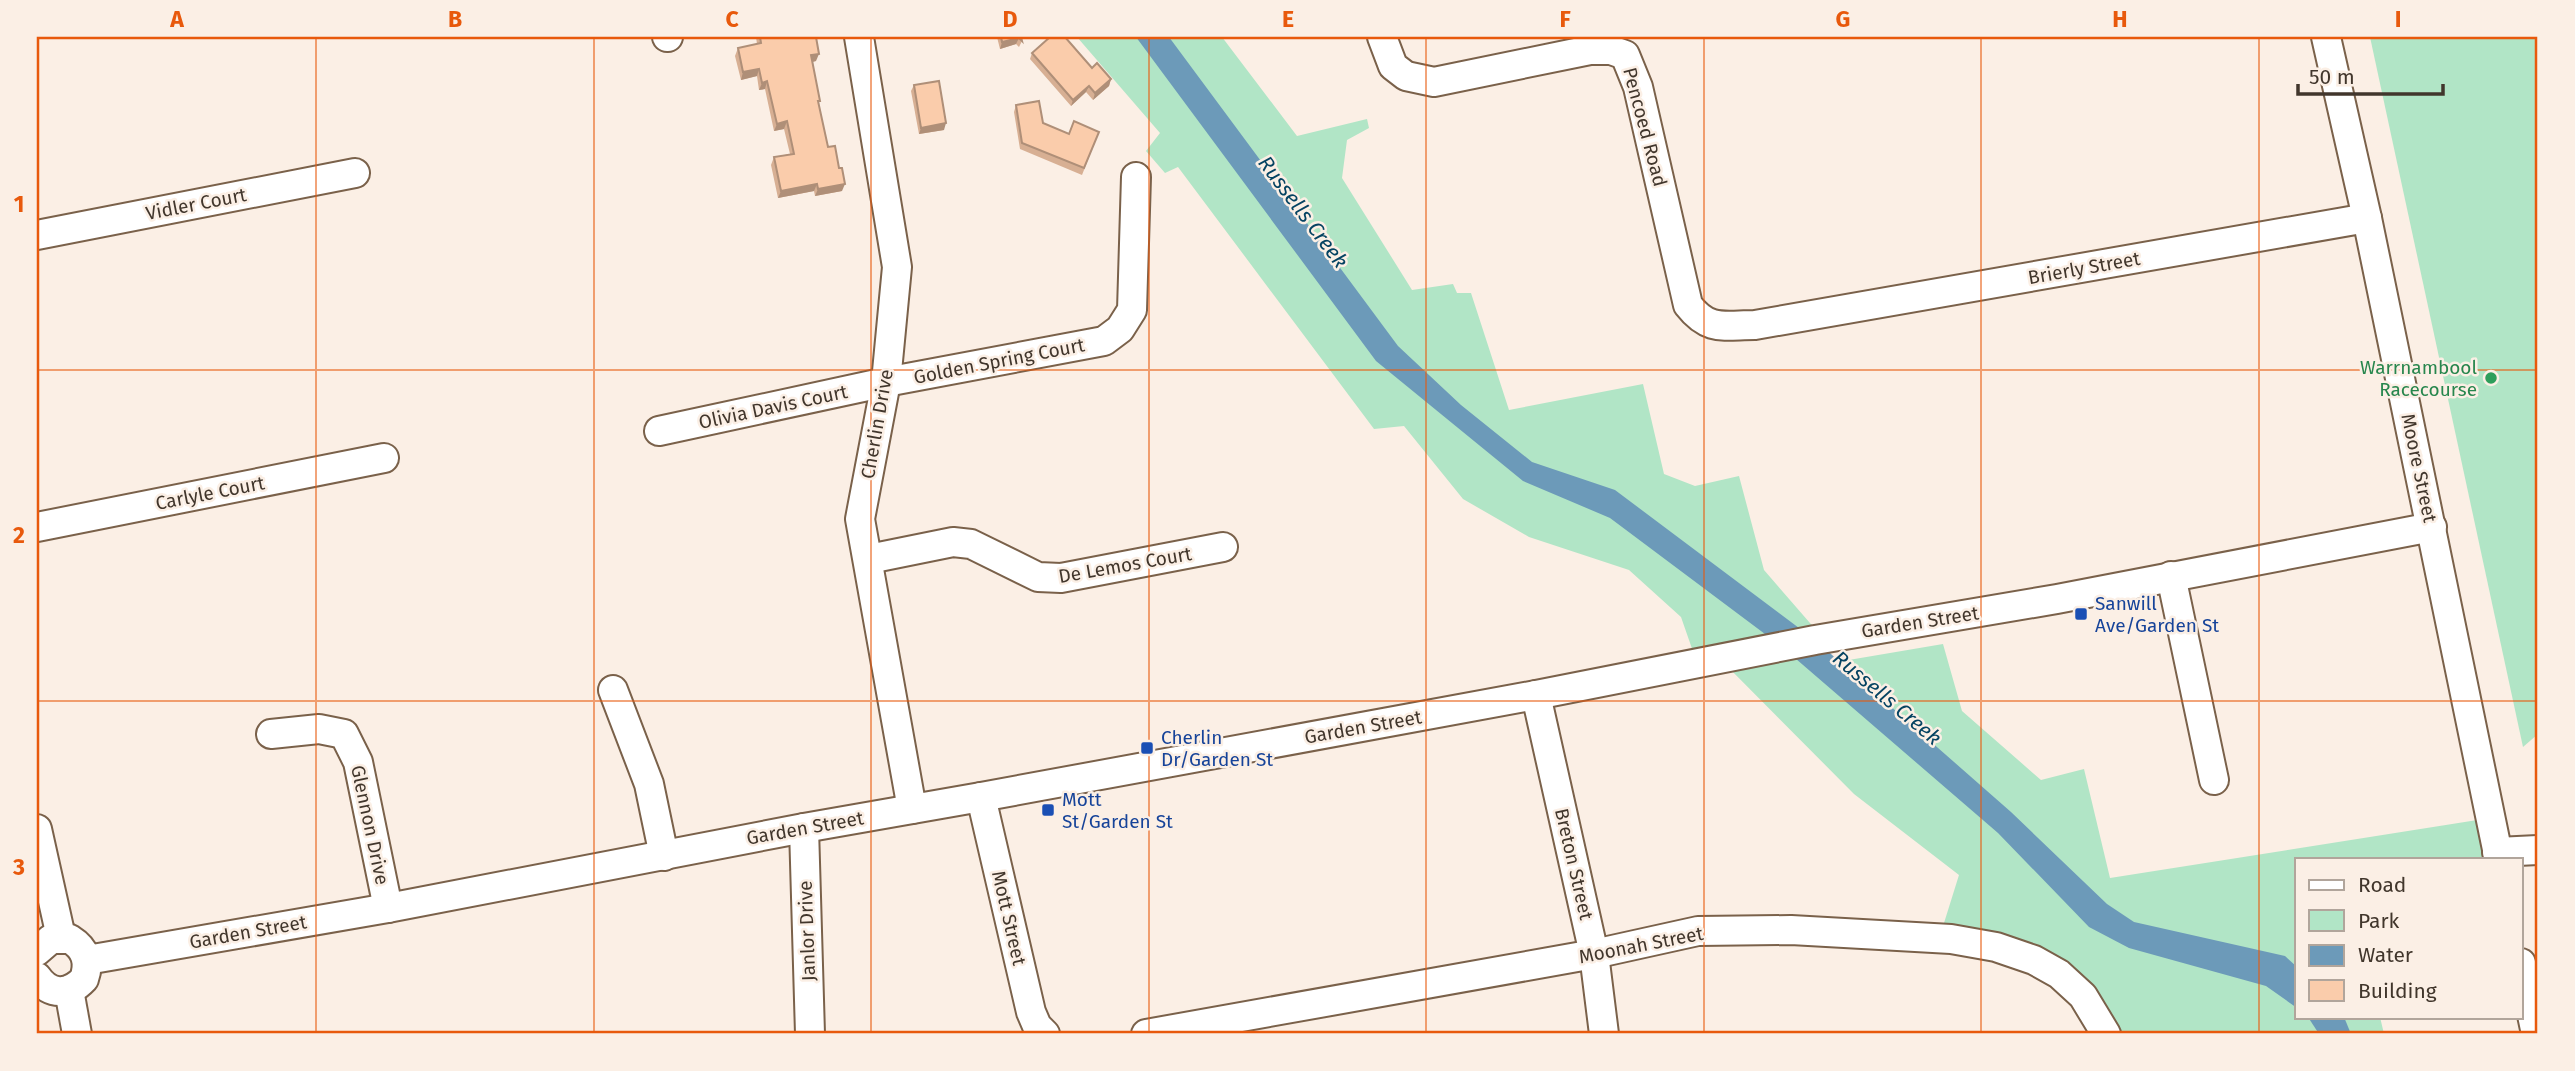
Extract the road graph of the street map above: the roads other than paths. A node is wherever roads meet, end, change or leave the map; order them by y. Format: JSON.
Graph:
{"nodes":[{"id":1,"x":859,"y":37,"type":"edge"},
{"id":2,"x":1382,"y":37,"type":"edge"},
{"id":3,"x":2326,"y":37,"type":"edge"},
{"id":4,"x":1631,"y":46,"type":"edge"},
{"id":5,"x":355,"y":173,"type":"dead end"},
{"id":6,"x":1136,"y":177,"type":"dead end"},
{"id":7,"x":2367,"y":218,"type":"junction"},
{"id":8,"x":37,"y":235,"type":"edge"},
{"id":9,"x":1801,"y":317,"type":"joint"},
{"id":10,"x":886,"y":382,"type":"junction"},
{"id":11,"x":659,"y":431,"type":"dead end"},
{"id":12,"x":384,"y":458,"type":"dead end"},
{"id":13,"x":37,"y":527,"type":"edge"},
{"id":14,"x":2432,"y":527,"type":"junction"},
{"id":15,"x":1223,"y":547,"type":"dead end"},
{"id":16,"x":869,"y":559,"type":"junction"},
{"id":17,"x":2171,"y":576,"type":"junction"},
{"id":18,"x":613,"y":690,"type":"dead end"},
{"id":19,"x":1536,"y":695,"type":"junction"},
{"id":20,"x":271,"y":734,"type":"dead end"},
{"id":21,"x":2214,"y":780,"type":"dead end"},
{"id":22,"x":981,"y":797,"type":"junction"},
{"id":23,"x":912,"y":809,"type":"junction"},
{"id":24,"x":804,"y":828,"type":"junction"},
{"id":25,"x":37,"y":829,"type":"edge"},
{"id":26,"x":2538,"y":850,"type":"edge"},
{"id":27,"x":664,"y":856,"type":"junction"},
{"id":28,"x":2498,"y":856,"type":"edge"},
{"id":29,"x":388,"y":908,"type":"junction"},
{"id":30,"x":61,"y":937,"type":"junction"},
{"id":31,"x":37,"y":951,"type":"edge"},
{"id":32,"x":1594,"y":954,"type":"junction"},
{"id":33,"x":87,"y":961,"type":"junction"},
{"id":34,"x":2522,"y":967,"type":"edge"},
{"id":35,"x":37,"y":977,"type":"edge"},
{"id":36,"x":69,"y":990,"type":"junction"},
{"id":37,"x":77,"y":1034,"type":"edge"},
{"id":38,"x":810,"y":1034,"type":"edge"},
{"id":39,"x":1045,"y":1034,"type":"edge"},
{"id":40,"x":1146,"y":1034,"type":"edge"},
{"id":41,"x":1604,"y":1034,"type":"edge"},
{"id":42,"x":2106,"y":1034,"type":"edge"},
{"id":43,"x":2536,"y":1034,"type":"edge"}],
"edges":[{"from":1,"to":10,"type":"street","name":"Cherlin Drive"},
{"from":2,"to":4,"type":"street","name":"Pencoed Road"},
{"from":3,"to":7,"type":"street","name":"Moore Street"},
{"from":4,"to":9,"type":"street","name":"Pencoed Road"},
{"from":5,"to":8,"type":"street","name":"Vidler Court"},
{"from":6,"to":10,"type":"street","name":"Golden Spring Court"},
{"from":7,"to":9,"type":"street","name":"Brierly Street"},
{"from":7,"to":14,"type":"street","name":"Moore Street"},
{"from":10,"to":11,"type":"street","name":"Olivia Davis Court"},
{"from":10,"to":16,"type":"street","name":"Cherlin Drive"},
{"from":12,"to":13,"type":"street","name":"Carlyle Court"},
{"from":14,"to":17,"type":"street","name":"Garden Street"},
{"from":14,"to":28,"type":"street","name":"Moore Street"},
{"from":15,"to":16,"type":"street","name":"De Lemos Court"},
{"from":16,"to":23,"type":"street","name":"Cherlin Drive"},
{"from":17,"to":19,"type":"street","name":"Garden Street"},
{"from":17,"to":21,"type":"street"},
{"from":18,"to":27,"type":"street"},
{"from":19,"to":22,"type":"street","name":"Garden Street"},
{"from":19,"to":32,"type":"street","name":"Breton Street"},
{"from":20,"to":29,"type":"street","name":"Glennon Drive"},
{"from":22,"to":23,"type":"street","name":"Garden Street"},
{"from":22,"to":39,"type":"street","name":"Mott Street"},
{"from":23,"to":24,"type":"street","name":"Garden Street"},
{"from":24,"to":27,"type":"street","name":"Garden Street"},
{"from":24,"to":38,"type":"street","name":"Janlor Drive"},
{"from":25,"to":30,"type":"street"},
{"from":26,"to":28,"type":"street"},
{"from":27,"to":29,"type":"street","name":"Garden Street"},
{"from":29,"to":33,"type":"street","name":"Garden Street"},
{"from":30,"to":31,"type":"street"},
{"from":30,"to":33,"type":"street"},
{"from":32,"to":40,"type":"street","name":"Moonah Street"},
{"from":32,"to":41,"type":"street","name":"Breton Street"},
{"from":32,"to":42,"type":"street","name":"Moonah Street"},
{"from":33,"to":36,"type":"street"},
{"from":34,"to":43,"type":"street"},
{"from":35,"to":36,"type":"street"},
{"from":36,"to":37,"type":"street"}]}
